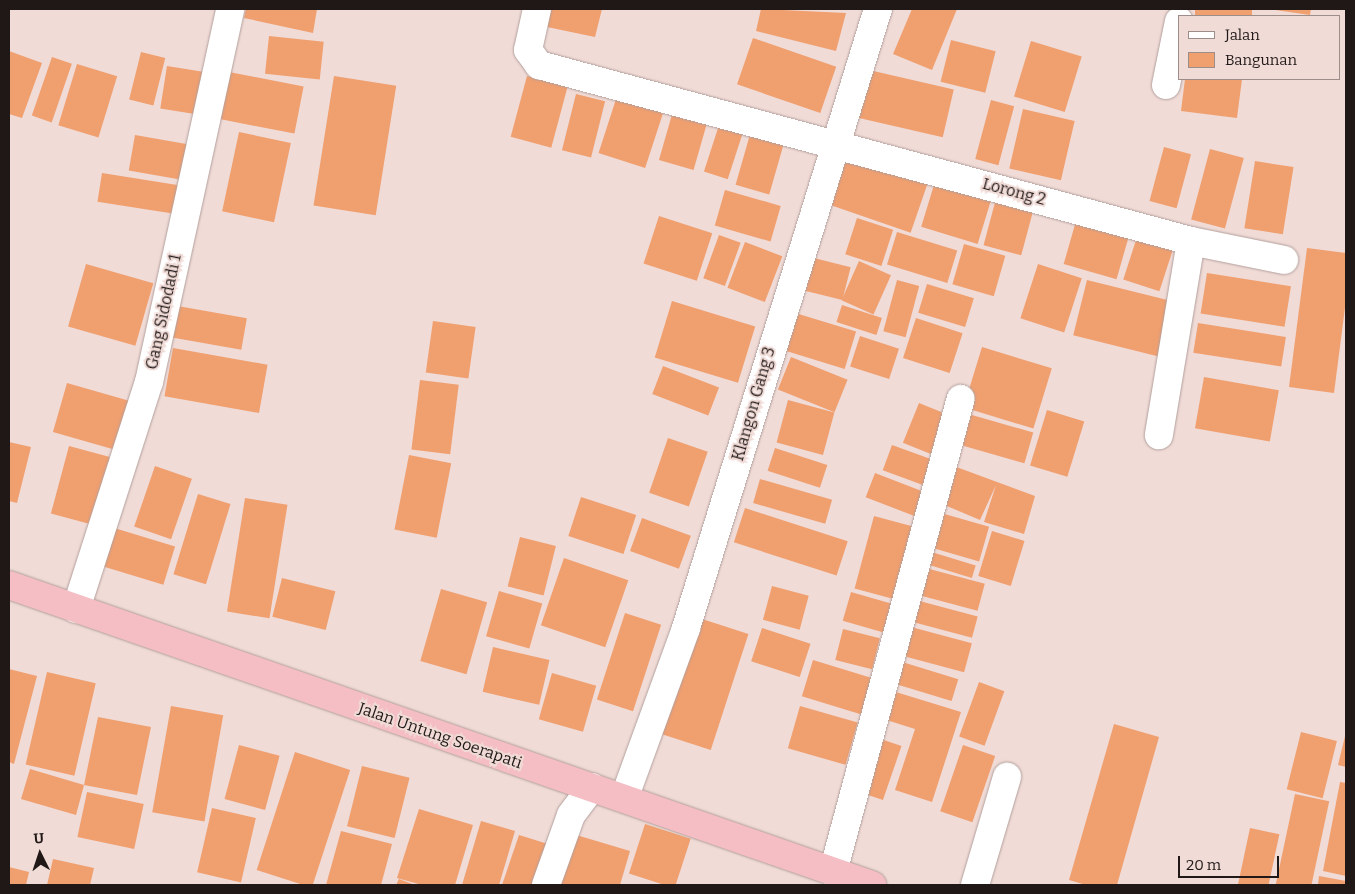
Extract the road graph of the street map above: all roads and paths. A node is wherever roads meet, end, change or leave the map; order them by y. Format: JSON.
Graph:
{"nodes":[{"id":1,"x":230,"y":9,"type":"edge"},
{"id":2,"x":537,"y":9,"type":"edge"},
{"id":3,"x":878,"y":9,"type":"edge"},
{"id":4,"x":1178,"y":26,"type":"edge"},
{"id":5,"x":1166,"y":84,"type":"dead end"},
{"id":6,"x":837,"y":146,"type":"junction"},
{"id":7,"x":1191,"y":241,"type":"junction"},
{"id":8,"x":1284,"y":260,"type":"dead end"},
{"id":9,"x":961,"y":398,"type":"dead end"},
{"id":10,"x":1159,"y":435,"type":"dead end"},
{"id":11,"x":9,"y":585,"type":"edge"},
{"id":12,"x":76,"y":609,"type":"junction"},
{"id":13,"x":1007,"y":777,"type":"dead end"},
{"id":14,"x":592,"y":787,"type":"junction"},
{"id":15,"x":625,"y":796,"type":"junction"},
{"id":16,"x":833,"y":872,"type":"junction"},
{"id":17,"x":546,"y":885,"type":"edge"},
{"id":18,"x":872,"y":885,"type":"edge"},
{"id":19,"x":975,"y":885,"type":"edge"}],
"edges":[{"from":1,"to":12,"type":"street","name":"Gang Sidodadi 1"},
{"from":2,"to":6,"type":"street","name":"Lorong 2"},
{"from":3,"to":6,"type":"street","name":"Klangon Gang 3"},
{"from":4,"to":5,"type":"street"},
{"from":6,"to":7,"type":"street","name":"Lorong 2"},
{"from":6,"to":15,"type":"street","name":"Klangon Gang 3"},
{"from":7,"to":8,"type":"street","name":"Lorong 2"},
{"from":7,"to":10,"type":"street"},
{"from":9,"to":16,"type":"street"},
{"from":11,"to":12,"type":"highway","name":"Jalan Untung Soerapati"},
{"from":12,"to":14,"type":"highway","name":"Jalan Untung Soerapati"},
{"from":13,"to":19,"type":"street"},
{"from":14,"to":15,"type":"highway","name":"Jalan Untung Soerapati"},
{"from":14,"to":17,"type":"street"},
{"from":15,"to":16,"type":"highway","name":"Jalan Untung Soerapati"},
{"from":16,"to":18,"type":"highway","name":"Jalan Untung Soerapati"}]}
